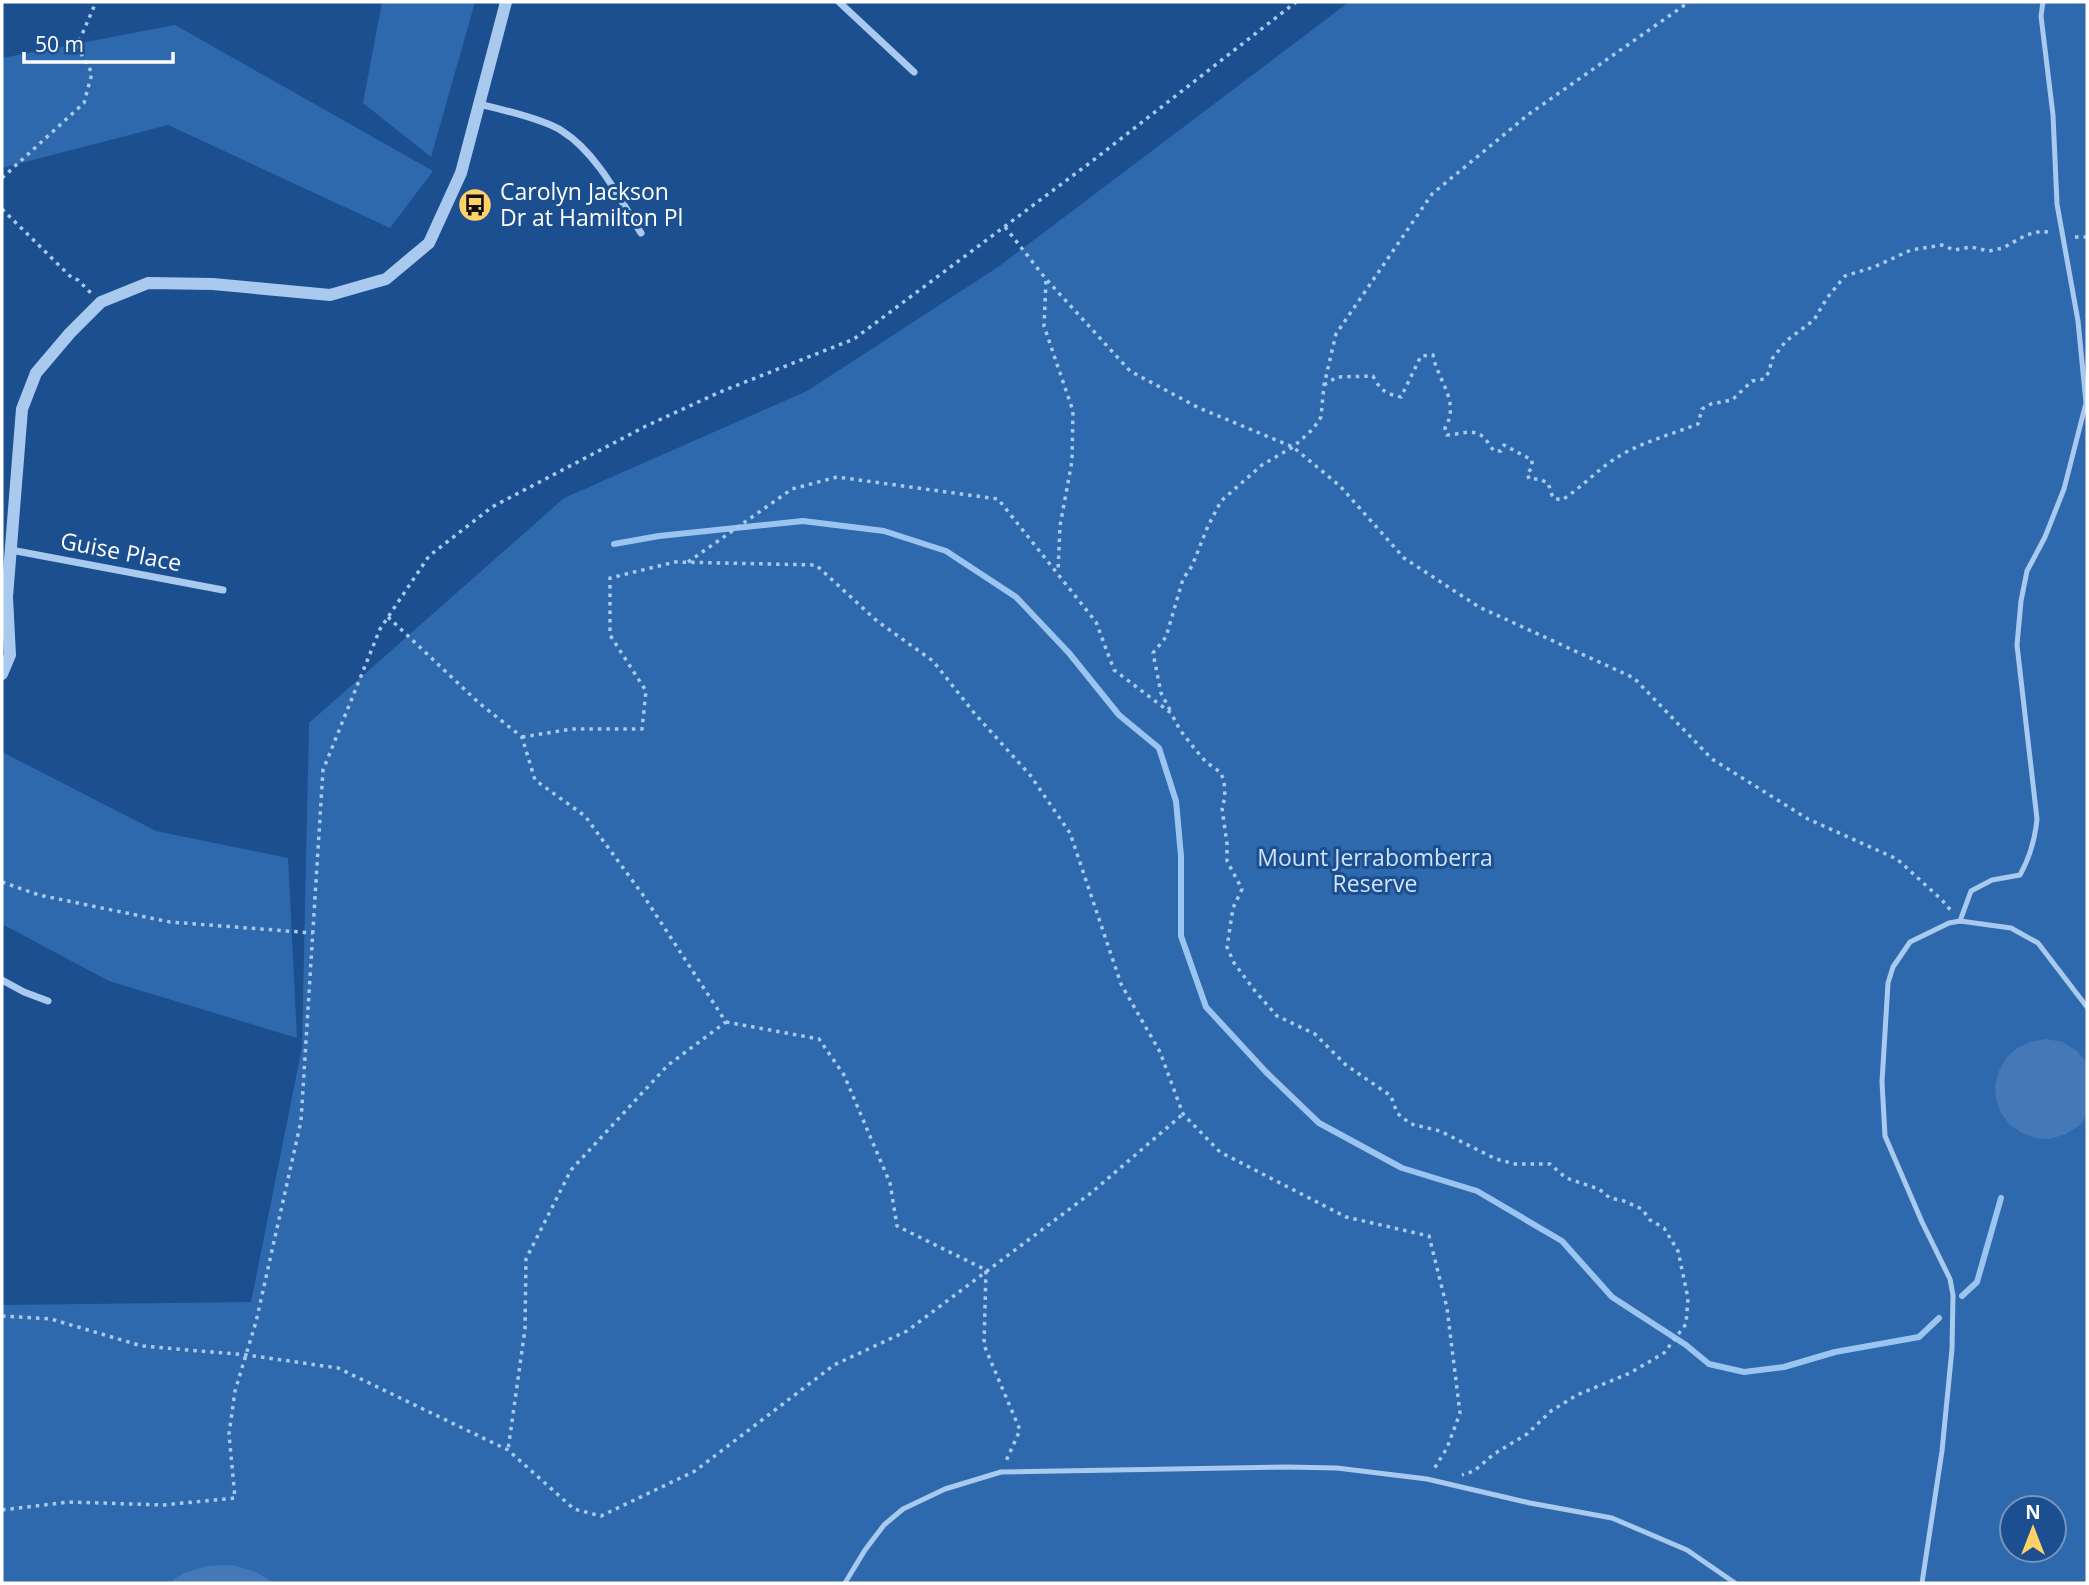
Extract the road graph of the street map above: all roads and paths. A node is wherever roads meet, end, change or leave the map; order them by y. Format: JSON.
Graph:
{"nodes":[{"id":1,"x":96,"y":2,"type":"edge"},
{"id":2,"x":506,"y":2,"type":"edge"},
{"id":3,"x":839,"y":2,"type":"edge"},
{"id":4,"x":1296,"y":2,"type":"edge"},
{"id":5,"x":1689,"y":2,"type":"edge"},
{"id":6,"x":2043,"y":2,"type":"edge"},
{"id":7,"x":914,"y":72,"type":"dead end"},
{"id":8,"x":479,"y":104,"type":"junction"},
{"id":9,"x":2,"y":178,"type":"edge"},
{"id":10,"x":2,"y":209,"type":"edge"},
{"id":11,"x":1005,"y":227,"type":"junction"},
{"id":12,"x":640,"y":233,"type":"dead end"},
{"id":13,"x":2063,"y":237,"type":"junction"},
{"id":14,"x":1046,"y":279,"type":"junction"},
{"id":15,"x":101,"y":302,"type":"junction"},
{"id":16,"x":1324,"y":384,"type":"junction"},
{"id":17,"x":1293,"y":447,"type":"junction"},
{"id":18,"x":11,"y":550,"type":"junction"},
{"id":19,"x":688,"y":562,"type":"junction"},
{"id":20,"x":1058,"y":574,"type":"junction"},
{"id":21,"x":223,"y":590,"type":"dead end"},
{"id":22,"x":388,"y":617,"type":"junction"},
{"id":23,"x":2,"y":674,"type":"edge"},
{"id":24,"x":1171,"y":713,"type":"junction"},
{"id":25,"x":522,"y":737,"type":"junction"},
{"id":26,"x":2,"y":882,"type":"edge"},
{"id":27,"x":1960,"y":921,"type":"junction"},
{"id":28,"x":314,"y":933,"type":"junction"},
{"id":29,"x":2,"y":980,"type":"edge"},
{"id":30,"x":48,"y":1001,"type":"dead end"},
{"id":31,"x":2087,"y":1007,"type":"edge"},
{"id":32,"x":726,"y":1022,"type":"junction"},
{"id":33,"x":1183,"y":1114,"type":"junction"},
{"id":34,"x":986,"y":1270,"type":"junction"},
{"id":35,"x":2,"y":1316,"type":"edge"},
{"id":36,"x":247,"y":1355,"type":"junction"},
{"id":37,"x":508,"y":1450,"type":"junction"},
{"id":38,"x":1001,"y":1472,"type":"junction"},
{"id":39,"x":1427,"y":1479,"type":"junction"},
{"id":40,"x":1441,"y":1482,"type":"junction"},
{"id":41,"x":2,"y":1510,"type":"edge"},
{"id":42,"x":845,"y":1583,"type":"edge"},
{"id":43,"x":1735,"y":1583,"type":"edge"},
{"id":44,"x":1922,"y":1583,"type":"edge"}],
"edges":[{"from":1,"to":9,"type":"path"},
{"from":2,"to":8,"type":"street"},
{"from":3,"to":7,"type":"street"},
{"from":4,"to":11,"type":"path"},
{"from":5,"to":16,"type":"path"},
{"from":6,"to":13,"type":"lane"},
{"from":8,"to":12,"type":"street"},
{"from":8,"to":15,"type":"street"},
{"from":10,"to":15,"type":"path"},
{"from":11,"to":14,"type":"path"},
{"from":11,"to":22,"type":"path"},
{"from":13,"to":16,"type":"path"},
{"from":13,"to":27,"type":"lane"},
{"from":14,"to":17,"type":"path"},
{"from":14,"to":20,"type":"path"},
{"from":15,"to":18,"type":"street"},
{"from":16,"to":17,"type":"path"},
{"from":17,"to":24,"type":"path"},
{"from":17,"to":27,"type":"path"},
{"from":18,"to":21,"type":"street","name":"Guise Place"},
{"from":18,"to":23,"type":"street"},
{"from":19,"to":20,"type":"path"},
{"from":19,"to":25,"type":"path"},
{"from":19,"to":33,"type":"path"},
{"from":20,"to":24,"type":"path"},
{"from":22,"to":25,"type":"path"},
{"from":22,"to":28,"type":"path"},
{"from":24,"to":40,"type":"path"},
{"from":25,"to":32,"type":"path"},
{"from":26,"to":28,"type":"path"},
{"from":27,"to":31,"type":"lane"},
{"from":27,"to":44,"type":"lane"},
{"from":28,"to":36,"type":"path"},
{"from":29,"to":30,"type":"street"},
{"from":32,"to":34,"type":"path"},
{"from":32,"to":37,"type":"path"},
{"from":33,"to":34,"type":"path"},
{"from":33,"to":39,"type":"path"},
{"from":34,"to":37,"type":"path"},
{"from":34,"to":38,"type":"path"},
{"from":35,"to":36,"type":"path"},
{"from":36,"to":37,"type":"path"},
{"from":36,"to":41,"type":"path"},
{"from":38,"to":39,"type":"lane"},
{"from":38,"to":42,"type":"lane"},
{"from":39,"to":40,"type":"lane"},
{"from":40,"to":43,"type":"lane"}]}
